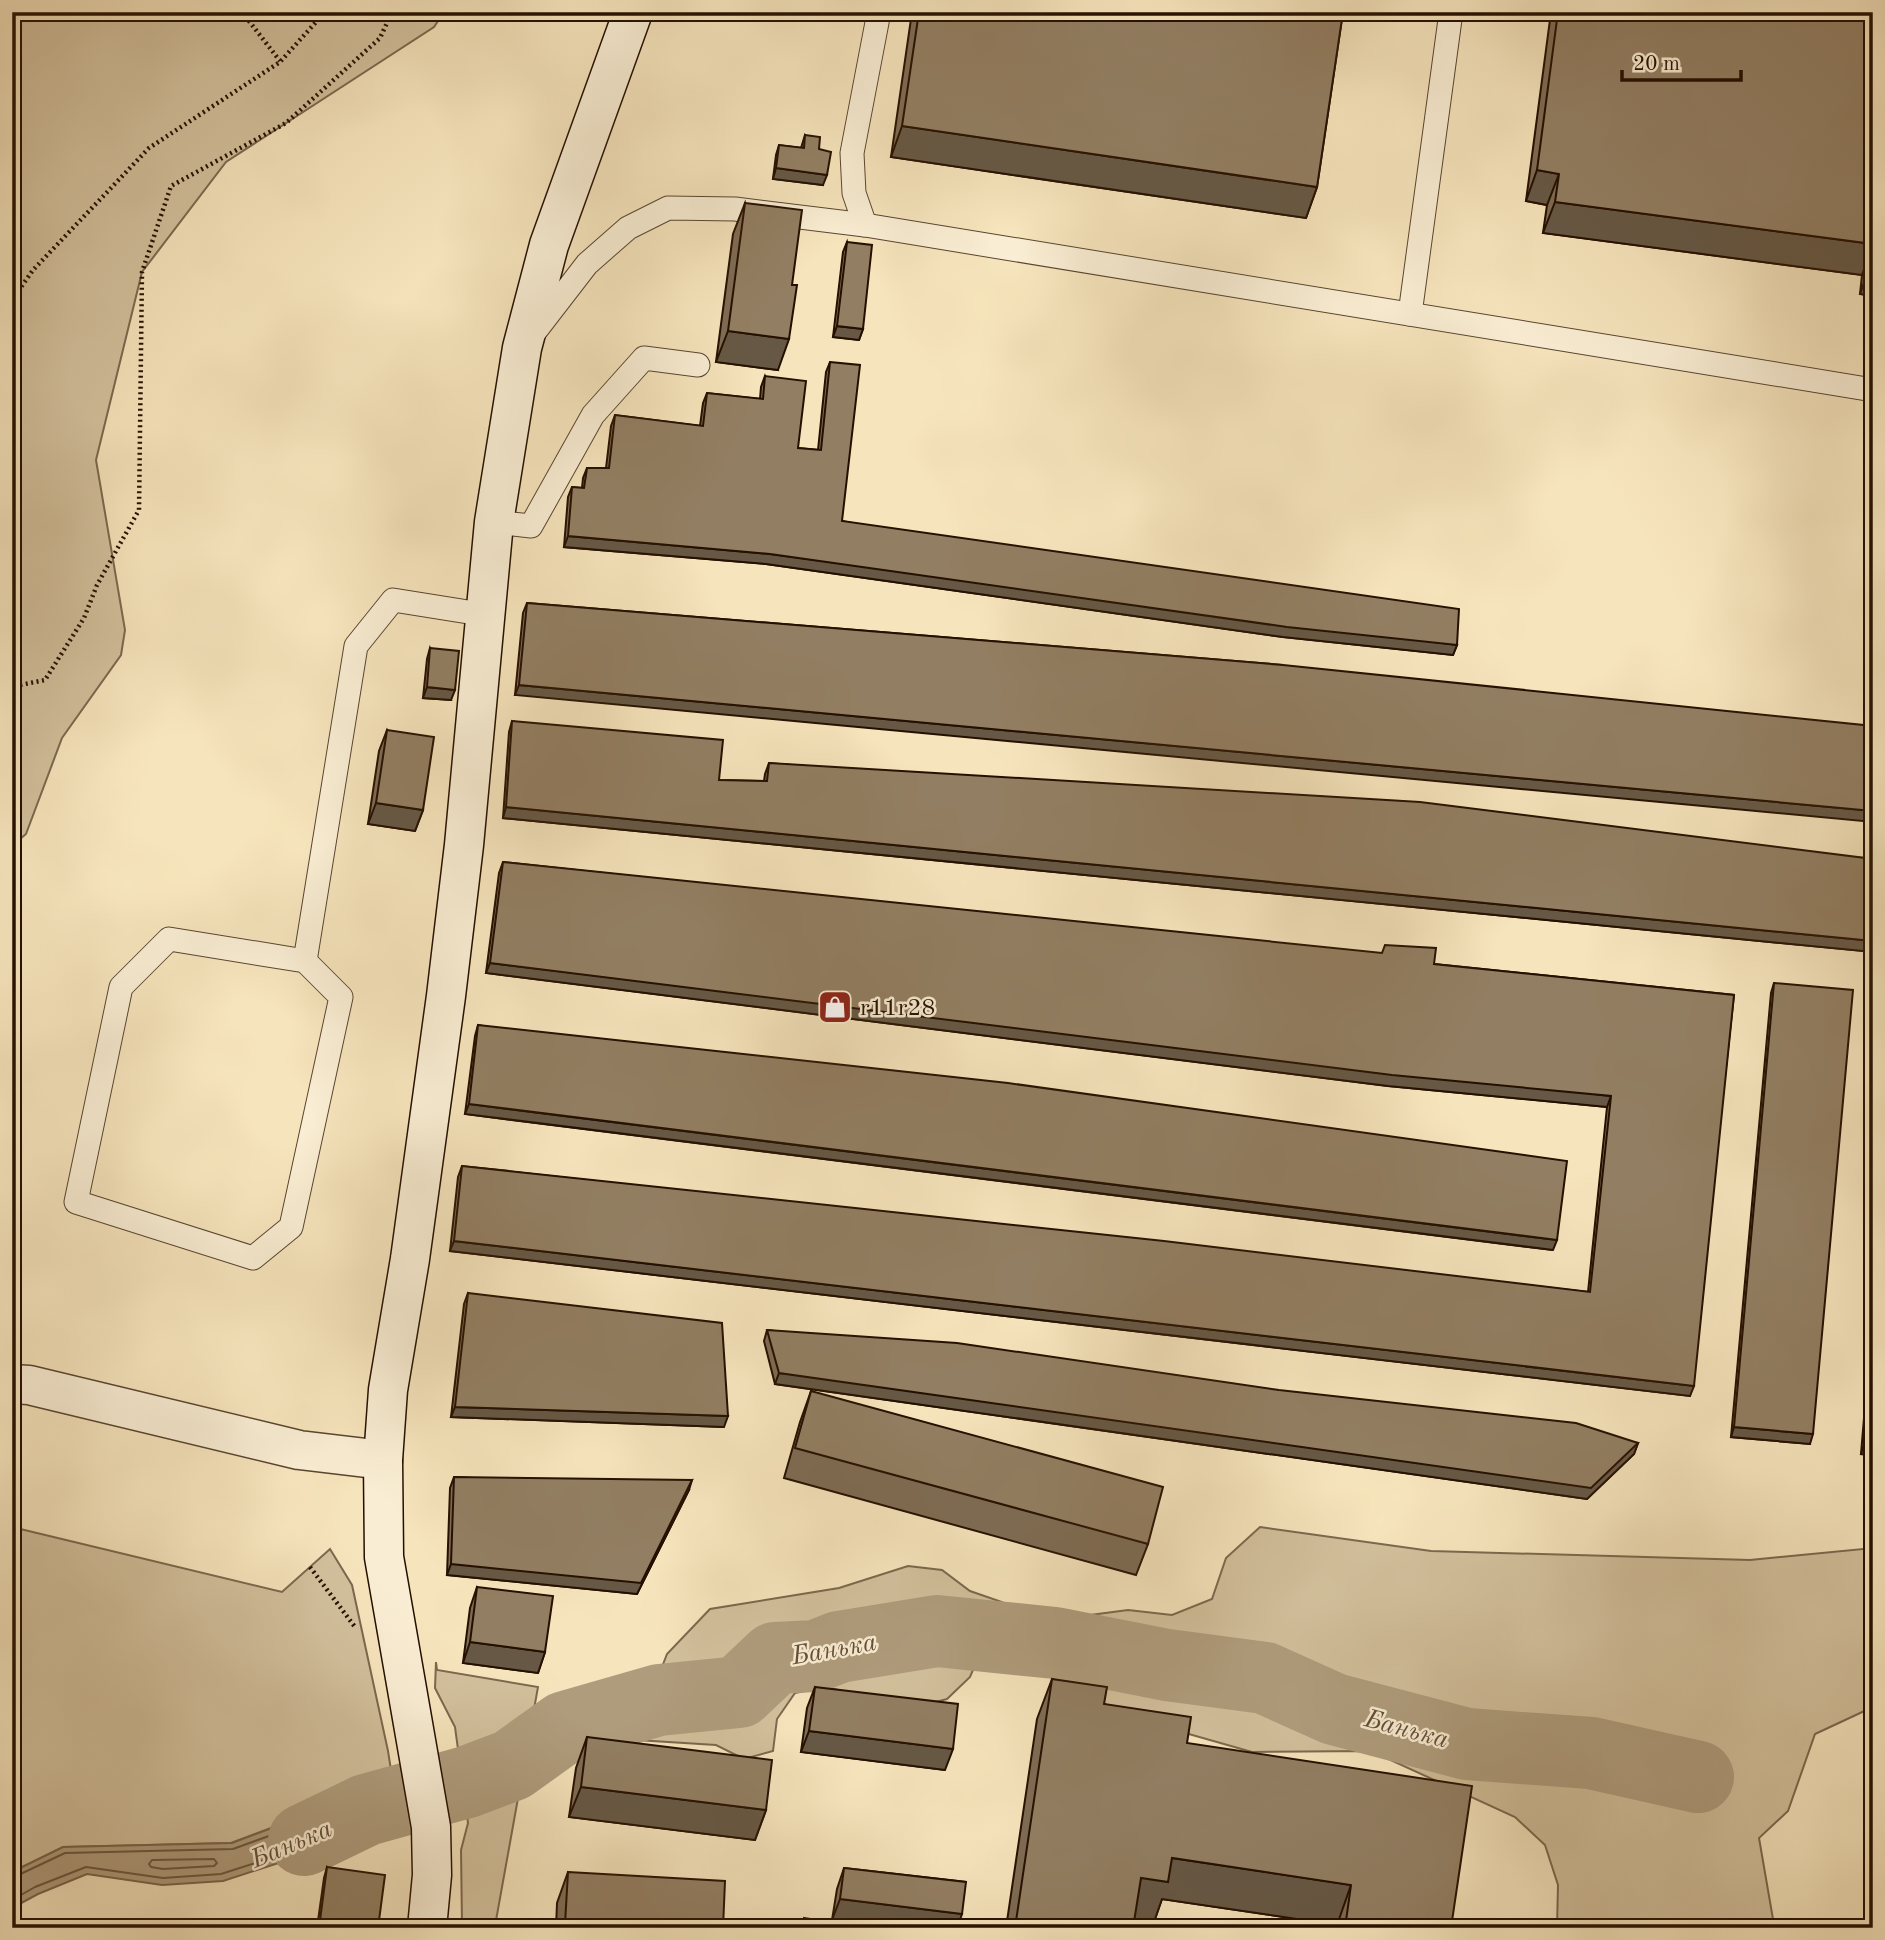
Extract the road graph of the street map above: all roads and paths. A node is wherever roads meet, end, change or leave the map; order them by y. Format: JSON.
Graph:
{"nodes":[{"id":1,"x":242,"y":12,"type":"edge"},
{"id":2,"x":325,"y":12,"type":"edge"},
{"id":3,"x":392,"y":12,"type":"edge"},
{"id":4,"x":634,"y":12,"type":"edge"},
{"id":5,"x":879,"y":12,"type":"edge"},
{"id":6,"x":1451,"y":12,"type":"edge"},
{"id":7,"x":280,"y":62,"type":"junction"},
{"id":8,"x":865,"y":225,"type":"junction"},
{"id":9,"x":12,"y":300,"type":"edge"},
{"id":10,"x":1410,"y":314,"type":"junction"},
{"id":11,"x":523,"y":348,"type":"junction"},
{"id":12,"x":698,"y":365,"type":"dead end"},
{"id":13,"x":1873,"y":390,"type":"edge"},
{"id":14,"x":494,"y":522,"type":"junction"},
{"id":15,"x":486,"y":615,"type":"junction"},
{"id":16,"x":12,"y":692,"type":"edge"},
{"id":17,"x":304,"y":961,"type":"junction"},
{"id":18,"x":12,"y":1384,"type":"edge"},
{"id":19,"x":383,"y":1460,"type":"junction"},
{"id":20,"x":310,"y":1567,"type":"dead end"},
{"id":21,"x":363,"y":1637,"type":"dead end"},
{"id":22,"x":427,"y":1928,"type":"edge"}],
"edges":[{"from":1,"to":7,"type":"path"},
{"from":2,"to":7,"type":"path"},
{"from":3,"to":16,"type":"path"},
{"from":4,"to":11,"type":"main road"},
{"from":5,"to":8,"type":"lane"},
{"from":6,"to":10,"type":"lane"},
{"from":7,"to":9,"type":"path"},
{"from":8,"to":10,"type":"lane"},
{"from":8,"to":11,"type":"lane"},
{"from":10,"to":13,"type":"lane"},
{"from":11,"to":14,"type":"main road"},
{"from":12,"to":14,"type":"lane"},
{"from":14,"to":15,"type":"main road"},
{"from":15,"to":17,"type":"lane"},
{"from":15,"to":19,"type":"main road"},
{"from":17,"to":17,"type":"lane"},
{"from":18,"to":19,"type":"main road"},
{"from":19,"to":22,"type":"main road"},
{"from":20,"to":21,"type":"path"}]}
